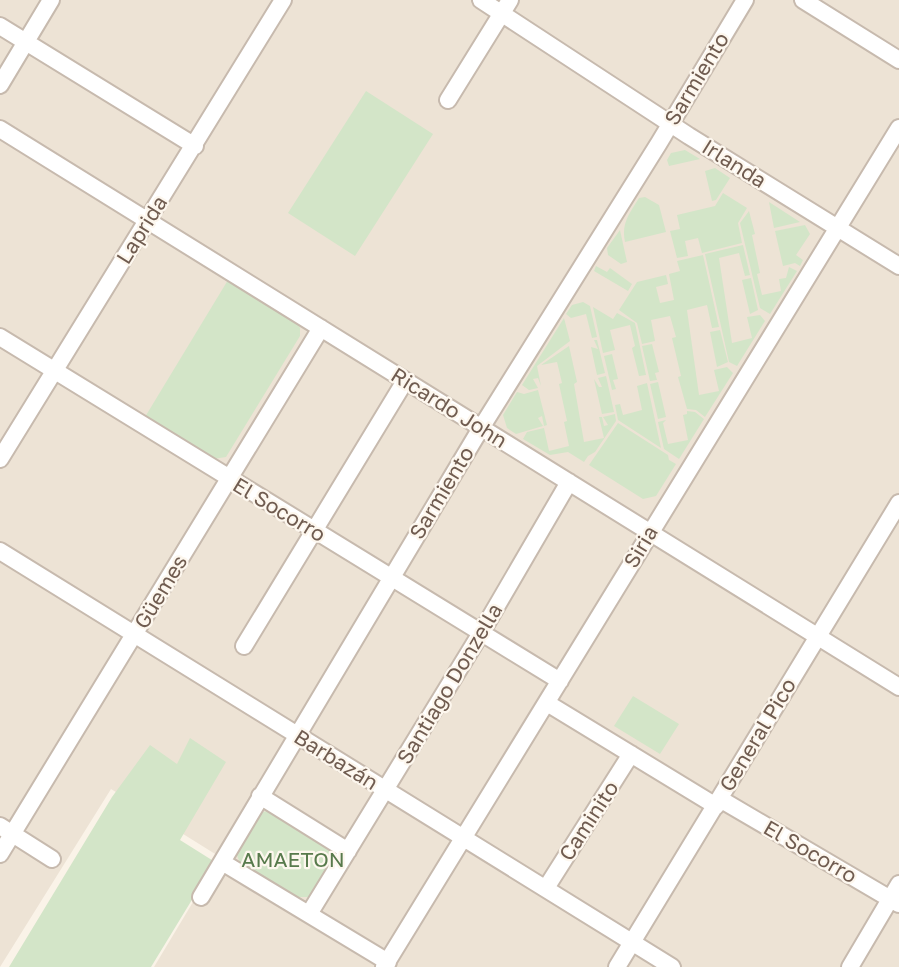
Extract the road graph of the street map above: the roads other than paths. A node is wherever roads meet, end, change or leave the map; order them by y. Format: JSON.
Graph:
{"nodes":[{"id":1,"x":51,"y":0,"type":"edge"},
{"id":2,"x":283,"y":0,"type":"edge"},
{"id":3,"x":481,"y":0,"type":"edge"},
{"id":4,"x":745,"y":0,"type":"edge"},
{"id":5,"x":803,"y":0,"type":"edge"},
{"id":6,"x":506,"y":7,"type":"edge"},
{"id":7,"x":0,"y":26,"type":"edge"},
{"id":8,"x":26,"y":42,"type":"junction"},
{"id":9,"x":899,"y":60,"type":"edge"},
{"id":10,"x":0,"y":85,"type":"edge"},
{"id":11,"x":448,"y":100,"type":"dead end"},
{"id":12,"x":670,"y":124,"type":"junction"},
{"id":13,"x":899,"y":128,"type":"edge"},
{"id":14,"x":0,"y":129,"type":"edge"},
{"id":15,"x":195,"y":146,"type":"junction"},
{"id":16,"x":147,"y":220,"type":"junction"},
{"id":17,"x":837,"y":229,"type":"junction"},
{"id":18,"x":899,"y":266,"type":"edge"},
{"id":19,"x":321,"y":328,"type":"junction"},
{"id":20,"x":0,"y":337,"type":"edge"},
{"id":21,"x":55,"y":370,"type":"junction"},
{"id":22,"x":405,"y":381,"type":"junction"},
{"id":23,"x":481,"y":428,"type":"junction"},
{"id":24,"x":0,"y":459,"type":"edge"},
{"id":25,"x":229,"y":479,"type":"junction"},
{"id":26,"x":569,"y":482,"type":"junction"},
{"id":27,"x":899,"y":503,"type":"edge"},
{"id":28,"x":314,"y":530,"type":"junction"},
{"id":29,"x":649,"y":533,"type":"junction"},
{"id":30,"x":0,"y":551,"type":"edge"},
{"id":31,"x":391,"y":578,"type":"junction"},
{"id":32,"x":481,"y":633,"type":"junction"},
{"id":33,"x":136,"y":635,"type":"junction"},
{"id":34,"x":818,"y":637,"type":"junction"},
{"id":35,"x":244,"y":646,"type":"dead end"},
{"id":36,"x":560,"y":681,"type":"junction"},
{"id":37,"x":899,"y":687,"type":"edge"},
{"id":38,"x":547,"y":703,"type":"junction"},
{"id":39,"x":297,"y":735,"type":"junction"},
{"id":40,"x":632,"y":754,"type":"junction"},
{"id":41,"x":385,"y":790,"type":"junction"},
{"id":42,"x":260,"y":796,"type":"junction"},
{"id":43,"x":718,"y":803,"type":"junction"},
{"id":44,"x":6,"y":830,"type":"edge"},
{"id":45,"x":465,"y":838,"type":"junction"},
{"id":46,"x":348,"y":851,"type":"junction"},
{"id":47,"x":0,"y":854,"type":"edge"},
{"id":48,"x":52,"y":859,"type":"dead end"},
{"id":49,"x":222,"y":861,"type":"junction"},
{"id":50,"x":899,"y":884,"type":"edge"},
{"id":51,"x":546,"y":888,"type":"junction"},
{"id":52,"x":201,"y":897,"type":"dead end"},
{"id":53,"x":895,"y":902,"type":"edge"},
{"id":54,"x":309,"y":914,"type":"junction"},
{"id":55,"x":633,"y":942,"type":"junction"},
{"id":56,"x":386,"y":964,"type":"edge"},
{"id":57,"x":617,"y":967,"type":"edge"},
{"id":58,"x":672,"y":967,"type":"edge"},
{"id":59,"x":850,"y":967,"type":"edge"}],
"edges":[{"from":1,"to":8,"type":"street"},
{"from":2,"to":15,"type":"street","name":"Laprida"},
{"from":3,"to":6,"type":"street","name":"Irlanda"},
{"from":4,"to":12,"type":"street","name":"Sarmiento"},
{"from":5,"to":9,"type":"street"},
{"from":6,"to":11,"type":"street"},
{"from":6,"to":12,"type":"street","name":"Irlanda"},
{"from":7,"to":8,"type":"street"},
{"from":8,"to":10,"type":"street"},
{"from":8,"to":15,"type":"street"},
{"from":12,"to":17,"type":"street","name":"Irlanda"},
{"from":12,"to":23,"type":"street","name":"Sarmiento"},
{"from":13,"to":17,"type":"street","name":"Siria"},
{"from":14,"to":16,"type":"street","name":"Ricardo John"},
{"from":15,"to":16,"type":"street","name":"Laprida"},
{"from":16,"to":19,"type":"street","name":"Ricardo John"},
{"from":16,"to":21,"type":"street","name":"Laprida"},
{"from":17,"to":18,"type":"street","name":"Irlanda"},
{"from":17,"to":29,"type":"street","name":"Siria"},
{"from":19,"to":22,"type":"street","name":"Ricardo John"},
{"from":19,"to":25,"type":"street","name":"Güemes"},
{"from":20,"to":21,"type":"street","name":"El Socorro"},
{"from":21,"to":24,"type":"street","name":"Laprida"},
{"from":21,"to":25,"type":"street","name":"El Socorro"},
{"from":22,"to":23,"type":"street","name":"Ricardo John"},
{"from":22,"to":28,"type":"street"},
{"from":23,"to":26,"type":"street","name":"Ricardo John"},
{"from":23,"to":31,"type":"street","name":"Sarmiento"},
{"from":25,"to":28,"type":"street","name":"El Socorro"},
{"from":25,"to":33,"type":"street","name":"Güemes"},
{"from":26,"to":29,"type":"street","name":"Ricardo John"},
{"from":26,"to":32,"type":"street","name":"Santiago Donzella"},
{"from":27,"to":34,"type":"street","name":"General Pico"},
{"from":28,"to":31,"type":"street","name":"El Socorro"},
{"from":28,"to":35,"type":"street"},
{"from":29,"to":34,"type":"street","name":"Ricardo John"},
{"from":29,"to":36,"type":"street","name":"Siria"},
{"from":30,"to":33,"type":"street","name":"Barbazán"},
{"from":31,"to":32,"type":"street","name":"El Socorro"},
{"from":31,"to":39,"type":"street","name":"Sarmiento"},
{"from":32,"to":36,"type":"street","name":"El Socorro"},
{"from":32,"to":41,"type":"street","name":"Santiago Donzella"},
{"from":33,"to":39,"type":"street","name":"Barbazán"},
{"from":33,"to":44,"type":"street","name":"Güemes"},
{"from":34,"to":37,"type":"street","name":"Ricardo John"},
{"from":34,"to":43,"type":"street","name":"General Pico"},
{"from":36,"to":38,"type":"street","name":"Siria"},
{"from":38,"to":40,"type":"street","name":"El Socorro"},
{"from":38,"to":45,"type":"street","name":"Siria"},
{"from":39,"to":41,"type":"street","name":"Barbazán"},
{"from":39,"to":42,"type":"street","name":"Sarmiento"},
{"from":40,"to":43,"type":"street","name":"El Socorro"},
{"from":40,"to":51,"type":"street","name":"Caminito"},
{"from":41,"to":45,"type":"street","name":"Barbazán"},
{"from":41,"to":46,"type":"street","name":"Santiago Donzella"},
{"from":42,"to":46,"type":"street"},
{"from":42,"to":49,"type":"street","name":"Sarmiento"},
{"from":43,"to":53,"type":"street","name":"El Socorro"},
{"from":43,"to":55,"type":"street","name":"General Pico"},
{"from":44,"to":47,"type":"street","name":"Güemes"},
{"from":44,"to":48,"type":"street"},
{"from":45,"to":51,"type":"street","name":"Barbazán"},
{"from":45,"to":56,"type":"street","name":"Siria"},
{"from":46,"to":54,"type":"street","name":"Santiago Donzella"},
{"from":49,"to":52,"type":"street","name":"Sarmiento"},
{"from":49,"to":54,"type":"street"},
{"from":50,"to":53,"type":"street"},
{"from":51,"to":55,"type":"street","name":"Barbazán"},
{"from":53,"to":59,"type":"street"},
{"from":54,"to":56,"type":"street"},
{"from":55,"to":57,"type":"street","name":"General Pico"},
{"from":55,"to":58,"type":"street","name":"Barbazán"}]}
